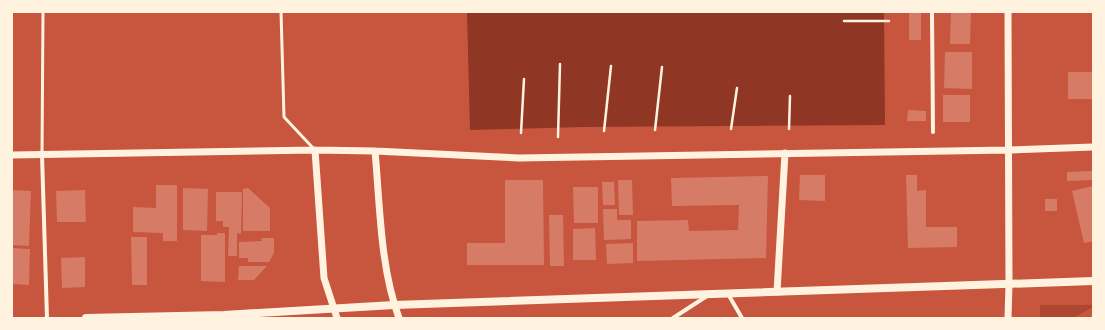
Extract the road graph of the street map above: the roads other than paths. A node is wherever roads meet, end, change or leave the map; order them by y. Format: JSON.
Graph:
{"nodes":[{"id":1,"x":43,"y":12,"type":"edge"},
{"id":2,"x":281,"y":12,"type":"edge"},
{"id":3,"x":932,"y":12,"type":"edge"},
{"id":4,"x":1008,"y":12,"type":"edge"},
{"id":5,"x":933,"y":132,"type":"dead end"},
{"id":6,"x":1093,"y":147,"type":"edge"},
{"id":7,"x":315,"y":150,"type":"junction"},
{"id":8,"x":1009,"y":150,"type":"junction"},
{"id":9,"x":375,"y":151,"type":"junction"},
{"id":10,"x":785,"y":153,"type":"junction"},
{"id":11,"x":12,"y":155,"type":"edge"},
{"id":12,"x":42,"y":155,"type":"junction"},
{"id":13,"x":1093,"y":281,"type":"edge"},
{"id":14,"x":1009,"y":284,"type":"junction"},
{"id":15,"x":777,"y":292,"type":"junction"},
{"id":16,"x":709,"y":294,"type":"junction"},
{"id":17,"x":728,"y":294,"type":"junction"},
{"id":18,"x":394,"y":305,"type":"junction"},
{"id":19,"x":332,"y":308,"type":"junction"},
{"id":20,"x":224,"y":317,"type":"edge"},
{"id":21,"x":47,"y":318,"type":"edge"},
{"id":22,"x":86,"y":318,"type":"edge"},
{"id":23,"x":337,"y":318,"type":"edge"},
{"id":24,"x":398,"y":318,"type":"edge"},
{"id":25,"x":673,"y":318,"type":"edge"},
{"id":26,"x":742,"y":318,"type":"edge"},
{"id":27,"x":1008,"y":318,"type":"edge"}],
"edges":[{"from":1,"to":12,"type":"lane"},
{"from":2,"to":7,"type":"lane"},
{"from":3,"to":5,"type":"street"},
{"from":4,"to":8,"type":"street"},
{"from":6,"to":8,"type":"street"},
{"from":7,"to":9,"type":"street"},
{"from":7,"to":12,"type":"street"},
{"from":7,"to":19,"type":"street"},
{"from":8,"to":10,"type":"street"},
{"from":8,"to":14,"type":"street"},
{"from":9,"to":10,"type":"street"},
{"from":9,"to":18,"type":"street"},
{"from":10,"to":15,"type":"street"},
{"from":11,"to":12,"type":"street"},
{"from":12,"to":21,"type":"street"},
{"from":13,"to":14,"type":"main road"},
{"from":14,"to":15,"type":"main road"},
{"from":14,"to":27,"type":"street"},
{"from":15,"to":17,"type":"main road"},
{"from":16,"to":17,"type":"main road"},
{"from":16,"to":18,"type":"main road"},
{"from":16,"to":25,"type":"street"},
{"from":17,"to":26,"type":"street"},
{"from":18,"to":19,"type":"main road"},
{"from":18,"to":24,"type":"street"},
{"from":19,"to":20,"type":"main road"},
{"from":19,"to":23,"type":"street"},
{"from":20,"to":22,"type":"main road"}]}
